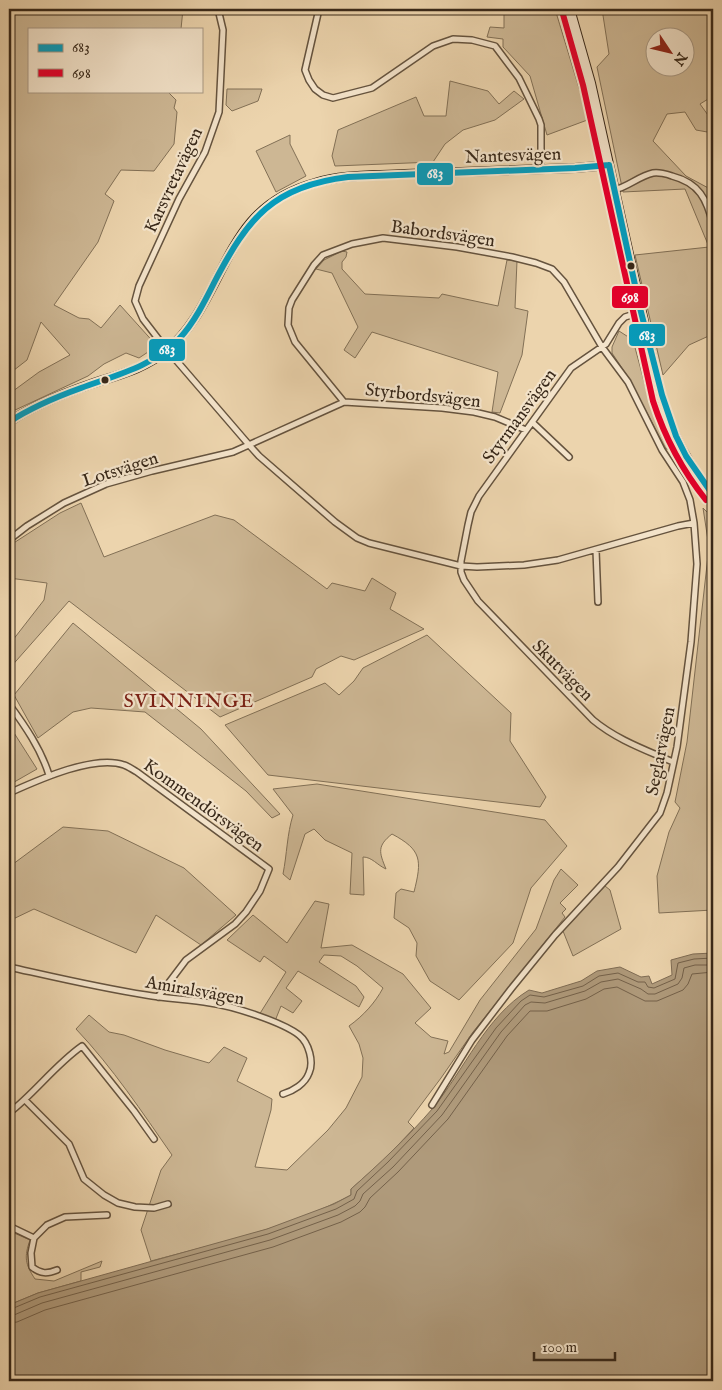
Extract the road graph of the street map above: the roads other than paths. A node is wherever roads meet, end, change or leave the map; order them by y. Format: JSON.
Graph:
{"nodes":[{"id":1,"x":218,"y":9,"type":"edge"},
{"id":2,"x":319,"y":9,"type":"edge"},
{"id":3,"x":570,"y":9,"type":"edge"},
{"id":4,"x":609,"y":165,"type":"junction"},
{"id":5,"x":541,"y":169,"type":"junction"},
{"id":6,"x":614,"y":190,"type":"junction"},
{"id":7,"x":713,"y":225,"type":"edge"},
{"id":8,"x":641,"y":312,"type":"junction"},
{"id":9,"x":602,"y":347,"type":"junction"},
{"id":10,"x":168,"y":350,"type":"junction"},
{"id":11,"x":344,"y":402,"type":"junction"},
{"id":12,"x":9,"y":422,"type":"edge"},
{"id":13,"x":532,"y":422,"type":"junction"},
{"id":14,"x":526,"y":430,"type":"junction"},
{"id":15,"x":250,"y":446,"type":"junction"},
{"id":16,"x":569,"y":457,"type":"dead end"},
{"id":17,"x":713,"y":495,"type":"edge"},
{"id":18,"x":694,"y":523,"type":"junction"},
{"id":19,"x":9,"y":540,"type":"edge"},
{"id":20,"x":596,"y":550,"type":"junction"},
{"id":21,"x":461,"y":566,"type":"junction"},
{"id":22,"x":598,"y":602,"type":"dead end"},
{"id":23,"x":9,"y":704,"type":"edge"},
{"id":24,"x":673,"y":762,"type":"junction"},
{"id":25,"x":49,"y":775,"type":"junction"},
{"id":26,"x":9,"y":793,"type":"edge"},
{"id":27,"x":9,"y":967,"type":"edge"},
{"id":28,"x":158,"y":997,"type":"junction"},
{"id":29,"x":283,"y":1094,"type":"dead end"},
{"id":30,"x":25,"y":1100,"type":"junction"},
{"id":31,"x":432,"y":1105,"type":"dead end"},
{"id":32,"x":9,"y":1113,"type":"edge"},
{"id":33,"x":154,"y":1138,"type":"dead end"},
{"id":34,"x":168,"y":1204,"type":"dead end"},
{"id":35,"x":107,"y":1215,"type":"dead end"},
{"id":36,"x":9,"y":1226,"type":"edge"},
{"id":37,"x":34,"y":1238,"type":"junction"},
{"id":38,"x":58,"y":1270,"type":"dead end"}],
"edges":[{"from":1,"to":10,"type":"street","name":"Karsvretavägen"},
{"from":2,"to":5,"type":"street"},
{"from":3,"to":4,"type":"street"},
{"from":4,"to":5,"type":"street","name":"Nantesvägen"},
{"from":4,"to":6,"type":"street"},
{"from":5,"to":10,"type":"street","name":"Nantesvägen"},
{"from":6,"to":7,"type":"street"},
{"from":6,"to":8,"type":"street"},
{"from":8,"to":9,"type":"street","name":"Styrmansvägen"},
{"from":8,"to":17,"type":"street"},
{"from":9,"to":11,"type":"street","name":"Babordsvägen"},
{"from":9,"to":13,"type":"street","name":"Styrmansvägen"},
{"from":9,"to":18,"type":"street","name":"Seglarvägen"},
{"from":10,"to":12,"type":"street","name":"Nantesvägen"},
{"from":10,"to":15,"type":"street"},
{"from":11,"to":14,"type":"street","name":"Styrbordsvägen"},
{"from":11,"to":15,"type":"street","name":"Lotsvägen"},
{"from":13,"to":14,"type":"street","name":"Styrmansvägen"},
{"from":13,"to":16,"type":"street"},
{"from":14,"to":21,"type":"street","name":"Styrmansvägen"},
{"from":15,"to":19,"type":"street","name":"Lotsvägen"},
{"from":15,"to":21,"type":"street"},
{"from":18,"to":20,"type":"street"},
{"from":18,"to":24,"type":"street","name":"Seglarvägen"},
{"from":20,"to":21,"type":"street"},
{"from":20,"to":22,"type":"street"},
{"from":21,"to":24,"type":"street","name":"Skutvägen"},
{"from":23,"to":25,"type":"street"},
{"from":24,"to":31,"type":"street","name":"Seglarvägen"},
{"from":25,"to":26,"type":"street","name":"Kommendörsvägen"},
{"from":25,"to":28,"type":"street","name":"Kommendörsvägen"},
{"from":27,"to":28,"type":"street","name":"Amiralsvägen"},
{"from":28,"to":29,"type":"street","name":"Amiralsvägen"},
{"from":30,"to":32,"type":"street"},
{"from":30,"to":33,"type":"street"},
{"from":30,"to":34,"type":"street"},
{"from":35,"to":37,"type":"street"},
{"from":36,"to":37,"type":"street"},
{"from":37,"to":38,"type":"street"}]}
